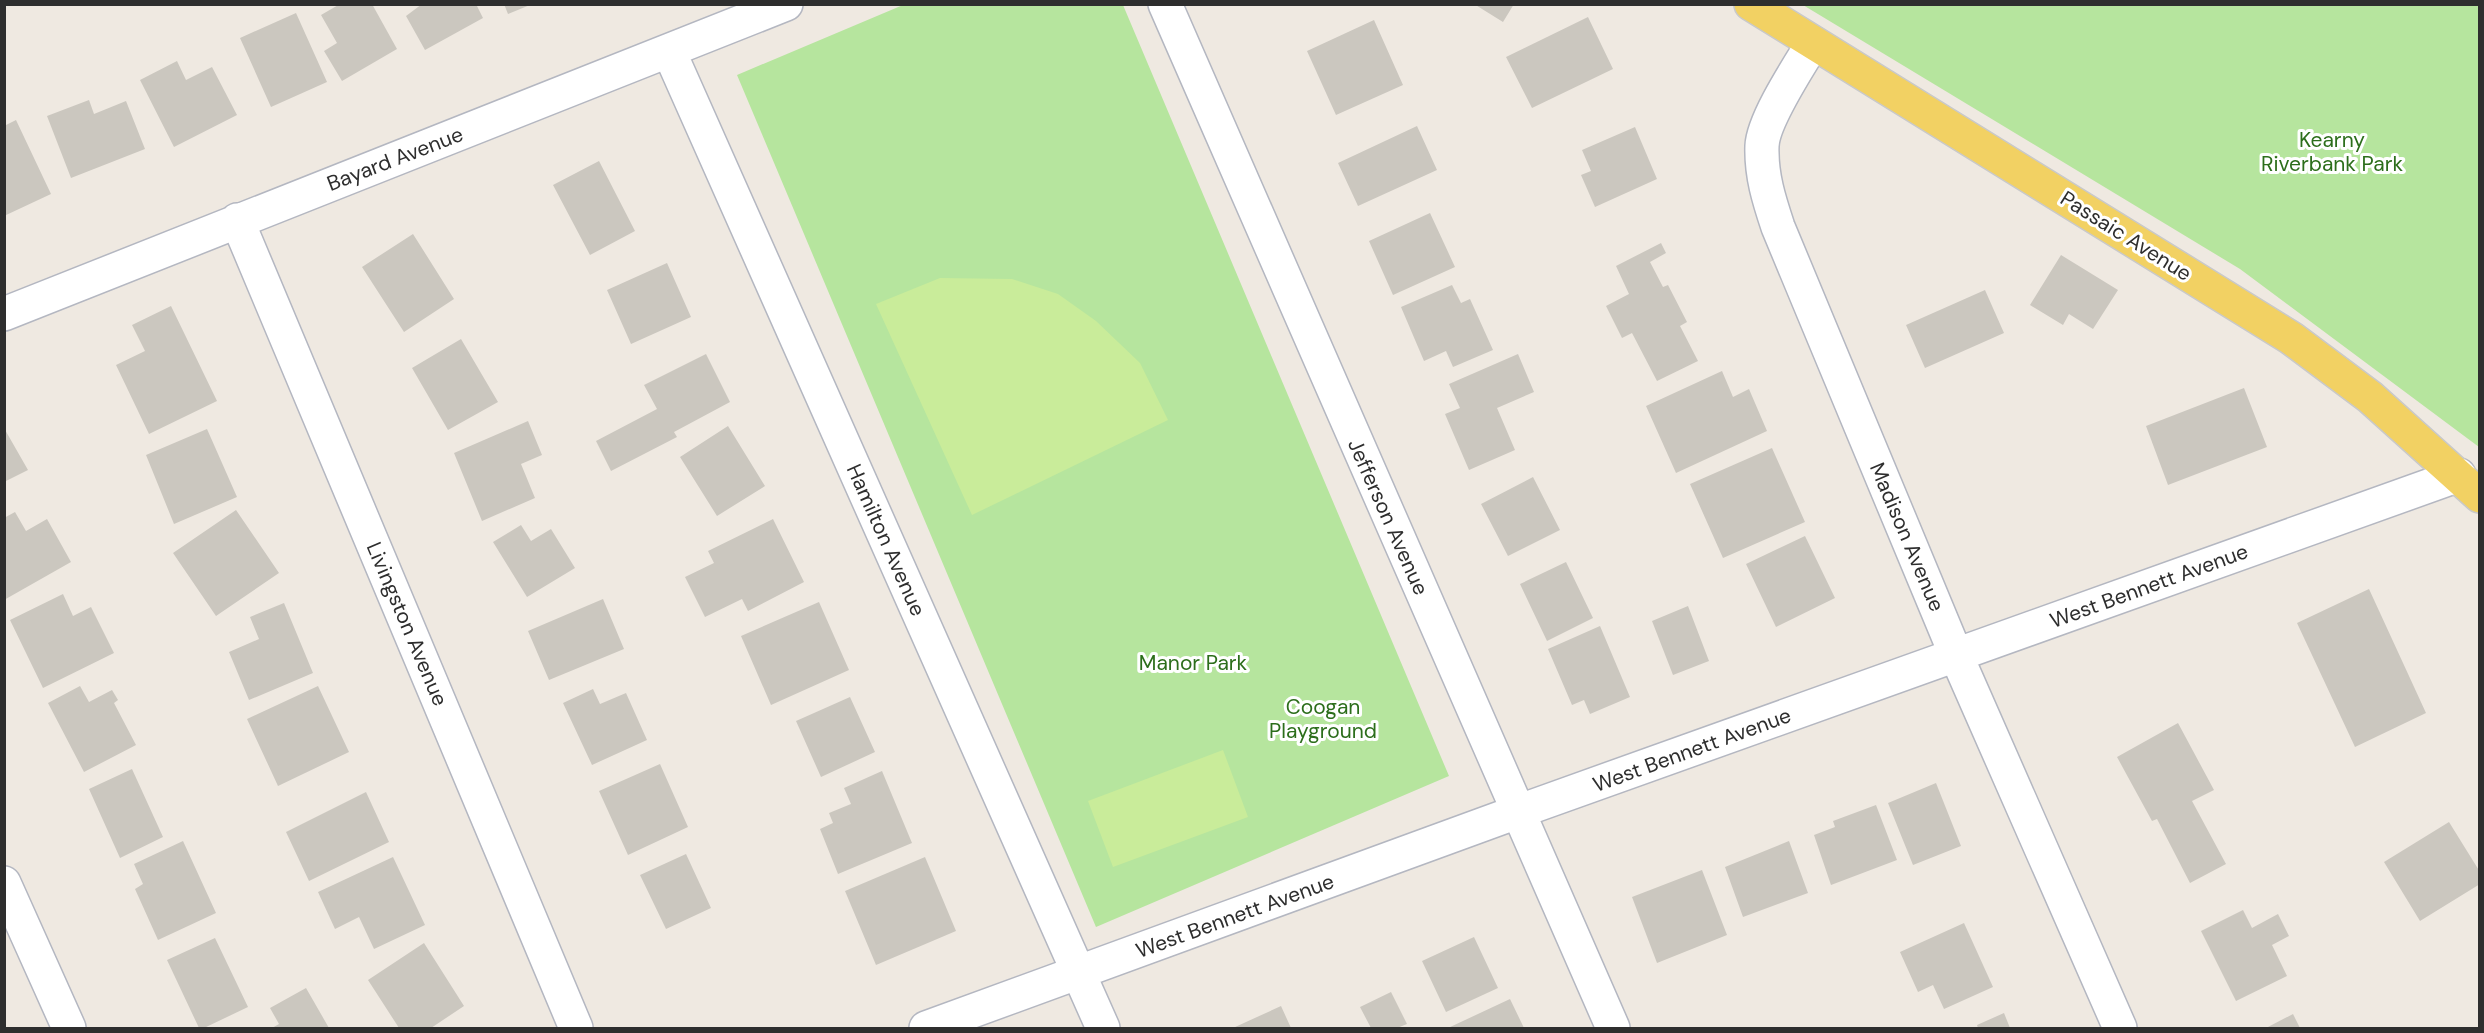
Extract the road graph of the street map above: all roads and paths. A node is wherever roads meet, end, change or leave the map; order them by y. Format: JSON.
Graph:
{"nodes":[{"id":1,"x":786,"y":4,"type":"edge"},
{"id":2,"x":1165,"y":4,"type":"edge"},
{"id":3,"x":1751,"y":4,"type":"edge"},
{"id":4,"x":1813,"y":42,"type":"junction"},
{"id":5,"x":669,"y":51,"type":"junction"},
{"id":6,"x":237,"y":220,"type":"junction"},
{"id":7,"x":4,"y":314,"type":"edge"},
{"id":8,"x":2469,"y":486,"type":"edge"},
{"id":9,"x":1956,"y":654,"type":"junction"},
{"id":10,"x":1517,"y":812,"type":"junction"},
{"id":11,"x":4,"y":883,"type":"edge"},
{"id":12,"x":1078,"y":973,"type":"junction"},
{"id":13,"x":69,"y":1029,"type":"edge"},
{"id":14,"x":576,"y":1029,"type":"edge"},
{"id":15,"x":926,"y":1029,"type":"edge"},
{"id":16,"x":1102,"y":1029,"type":"edge"},
{"id":17,"x":1613,"y":1029,"type":"edge"},
{"id":18,"x":2120,"y":1029,"type":"edge"}],
"edges":[{"from":1,"to":5,"type":"street","name":"Bayard Avenue"},
{"from":2,"to":10,"type":"street","name":"Jefferson Avenue"},
{"from":3,"to":4,"type":"main road","name":"Passaic Avenue"},
{"from":4,"to":8,"type":"main road","name":"Passaic Avenue"},
{"from":4,"to":9,"type":"street","name":"Madison Avenue"},
{"from":5,"to":6,"type":"street","name":"Bayard Avenue"},
{"from":5,"to":12,"type":"street","name":"Hamilton Avenue"},
{"from":6,"to":7,"type":"street","name":"Bayard Avenue"},
{"from":6,"to":14,"type":"street","name":"Livingston Avenue"},
{"from":8,"to":9,"type":"street","name":"West Bennett Avenue"},
{"from":9,"to":10,"type":"street","name":"West Bennett Avenue"},
{"from":9,"to":18,"type":"street","name":"Madison Avenue"},
{"from":10,"to":12,"type":"street","name":"West Bennett Avenue"},
{"from":10,"to":17,"type":"street","name":"Jefferson Avenue"},
{"from":11,"to":13,"type":"street"},
{"from":12,"to":15,"type":"street","name":"West Bennett Avenue"},
{"from":12,"to":16,"type":"street","name":"Hamilton Avenue"}]}
